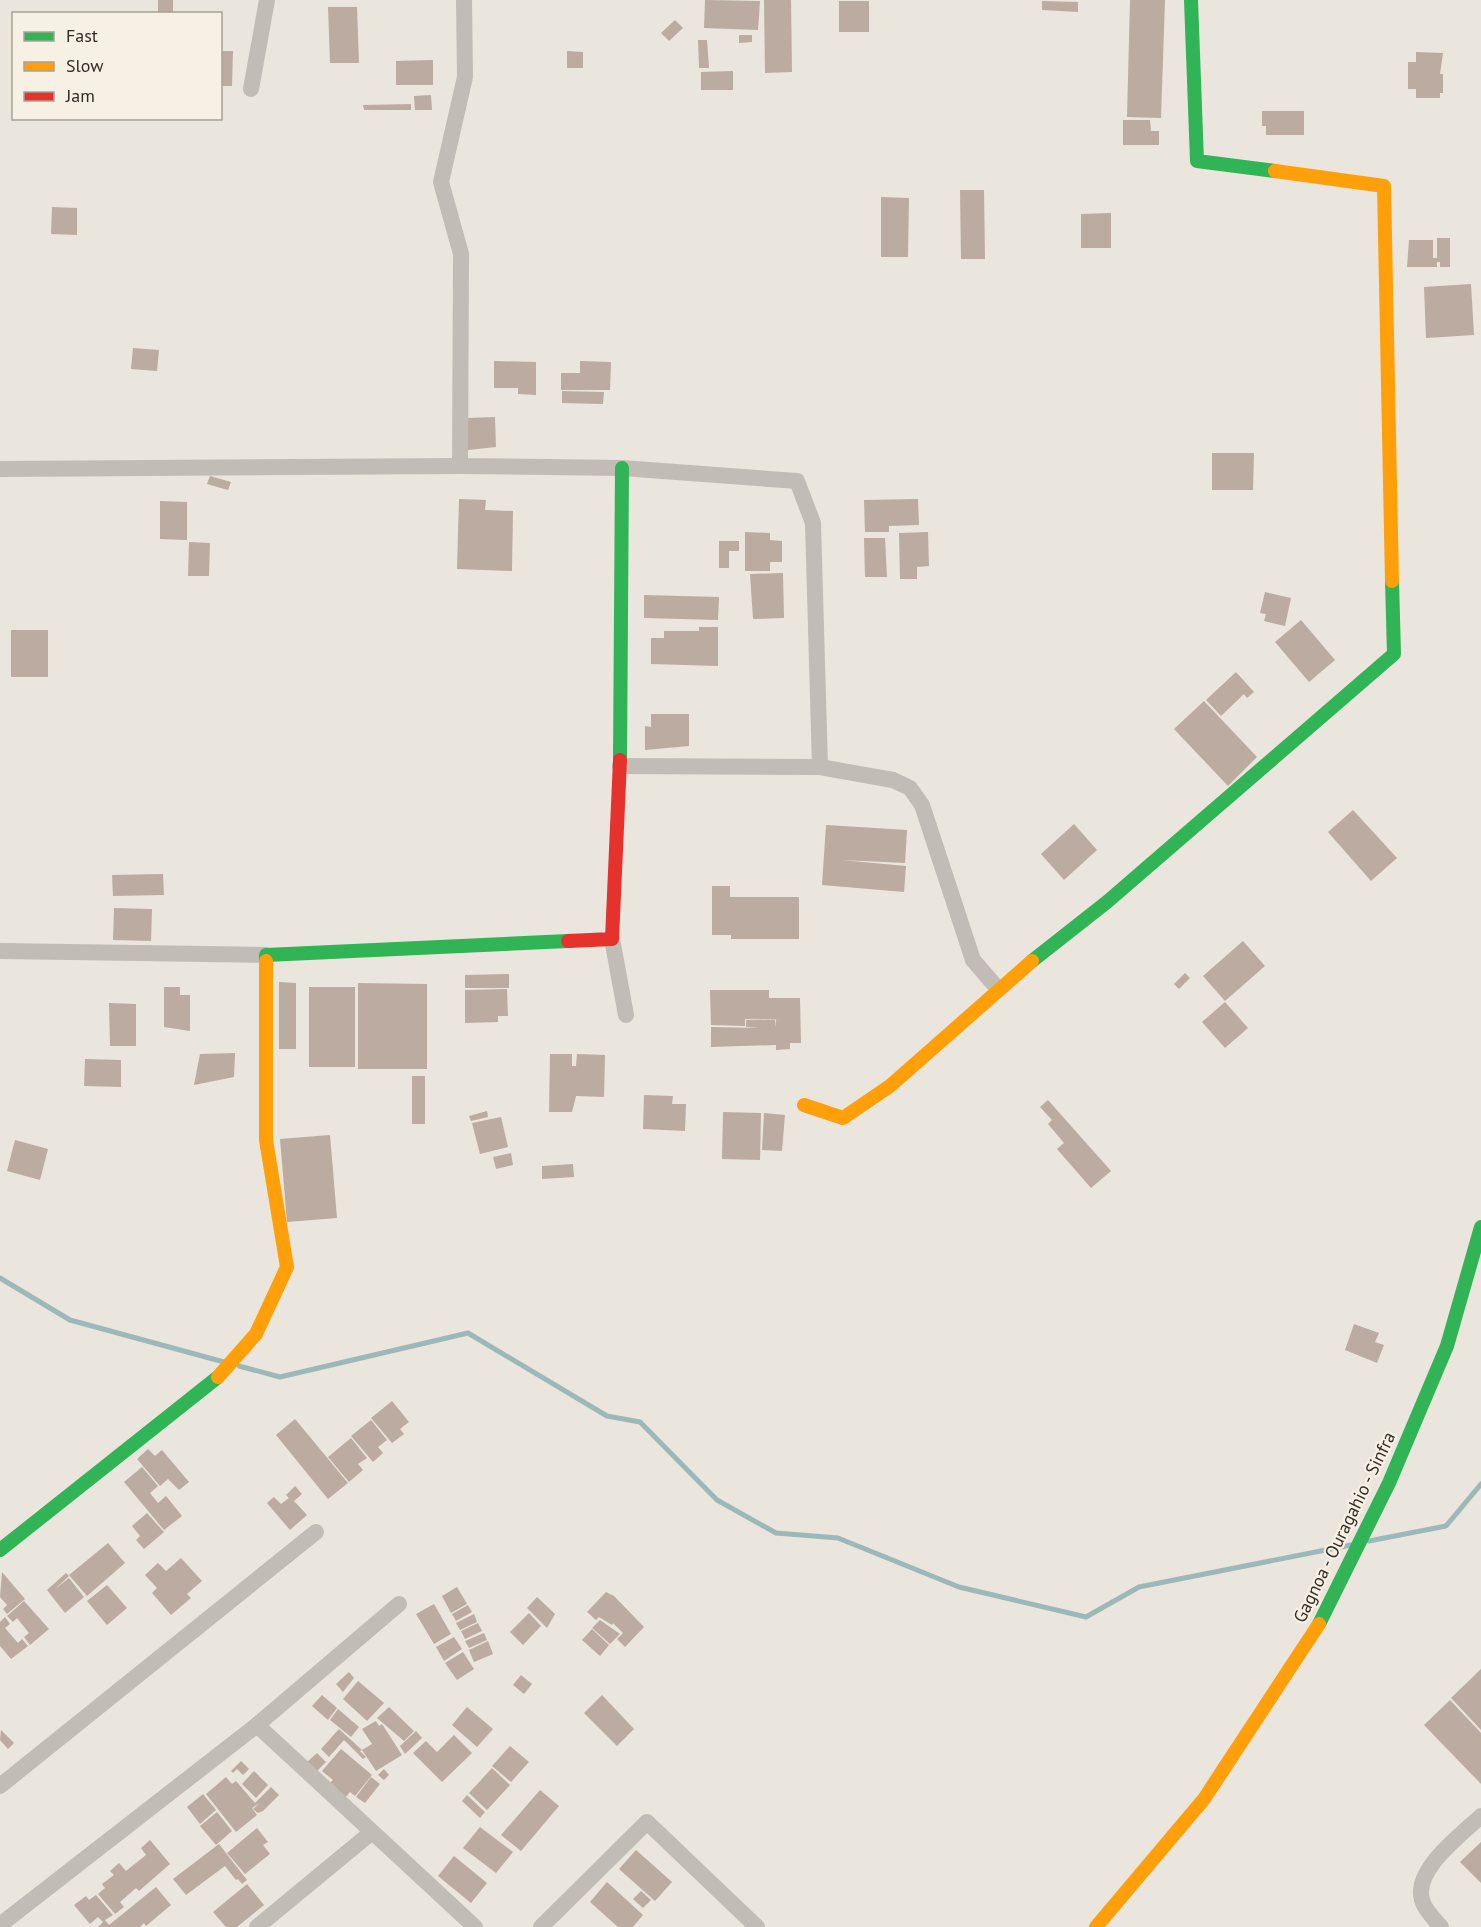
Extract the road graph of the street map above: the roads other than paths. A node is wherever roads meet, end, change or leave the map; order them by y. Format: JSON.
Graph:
{"nodes":[{"id":1,"x":267,"y":0,"type":"edge"},
{"id":2,"x":464,"y":0,"type":"edge"},
{"id":3,"x":1191,"y":0,"type":"edge"},
{"id":4,"x":252,"y":89,"type":"dead end"},
{"id":5,"x":460,"y":465,"type":"junction"},
{"id":6,"x":622,"y":468,"type":"junction"},
{"id":7,"x":0,"y":469,"type":"edge"},
{"id":8,"x":620,"y":766,"type":"junction"},
{"id":9,"x":820,"y":767,"type":"junction"},
{"id":10,"x":612,"y":939,"type":"junction"},
{"id":11,"x":0,"y":951,"type":"edge"},
{"id":12,"x":266,"y":955,"type":"junction"},
{"id":13,"x":998,"y":989,"type":"junction"},
{"id":14,"x":626,"y":1015,"type":"dead end"},
{"id":15,"x":804,"y":1105,"type":"dead end"},
{"id":16,"x":1481,"y":1227,"type":"edge"},
{"id":17,"x":316,"y":1532,"type":"dead end"},
{"id":18,"x":0,"y":1550,"type":"edge"},
{"id":19,"x":399,"y":1604,"type":"dead end"},
{"id":20,"x":257,"y":1725,"type":"junction"},
{"id":21,"x":0,"y":1786,"type":"edge"},
{"id":22,"x":1481,"y":1816,"type":"edge"},
{"id":23,"x":372,"y":1832,"type":"junction"},
{"id":24,"x":0,"y":1925,"type":"edge"},
{"id":25,"x":257,"y":1927,"type":"edge"},
{"id":26,"x":475,"y":1927,"type":"edge"},
{"id":27,"x":542,"y":1927,"type":"edge"},
{"id":28,"x":757,"y":1927,"type":"edge"},
{"id":29,"x":1096,"y":1927,"type":"edge"},
{"id":30,"x":1441,"y":1927,"type":"edge"}],
"edges":[{"from":1,"to":4,"type":"street"},
{"from":2,"to":5,"type":"street"},
{"from":3,"to":13,"type":"street"},
{"from":5,"to":6,"type":"street"},
{"from":5,"to":7,"type":"street"},
{"from":6,"to":8,"type":"street"},
{"from":6,"to":9,"type":"street"},
{"from":8,"to":9,"type":"street"},
{"from":8,"to":10,"type":"street"},
{"from":9,"to":13,"type":"street"},
{"from":10,"to":12,"type":"street"},
{"from":10,"to":14,"type":"street"},
{"from":11,"to":12,"type":"street"},
{"from":12,"to":18,"type":"street"},
{"from":13,"to":15,"type":"street"},
{"from":16,"to":29,"type":"street","name":"Gagnoa - Ouragahio - Sinfra"},
{"from":17,"to":21,"type":"street"},
{"from":19,"to":20,"type":"street"},
{"from":20,"to":23,"type":"street"},
{"from":20,"to":24,"type":"street"},
{"from":22,"to":30,"type":"street"},
{"from":23,"to":25,"type":"street"},
{"from":23,"to":26,"type":"street"},
{"from":27,"to":28,"type":"street"}]}
